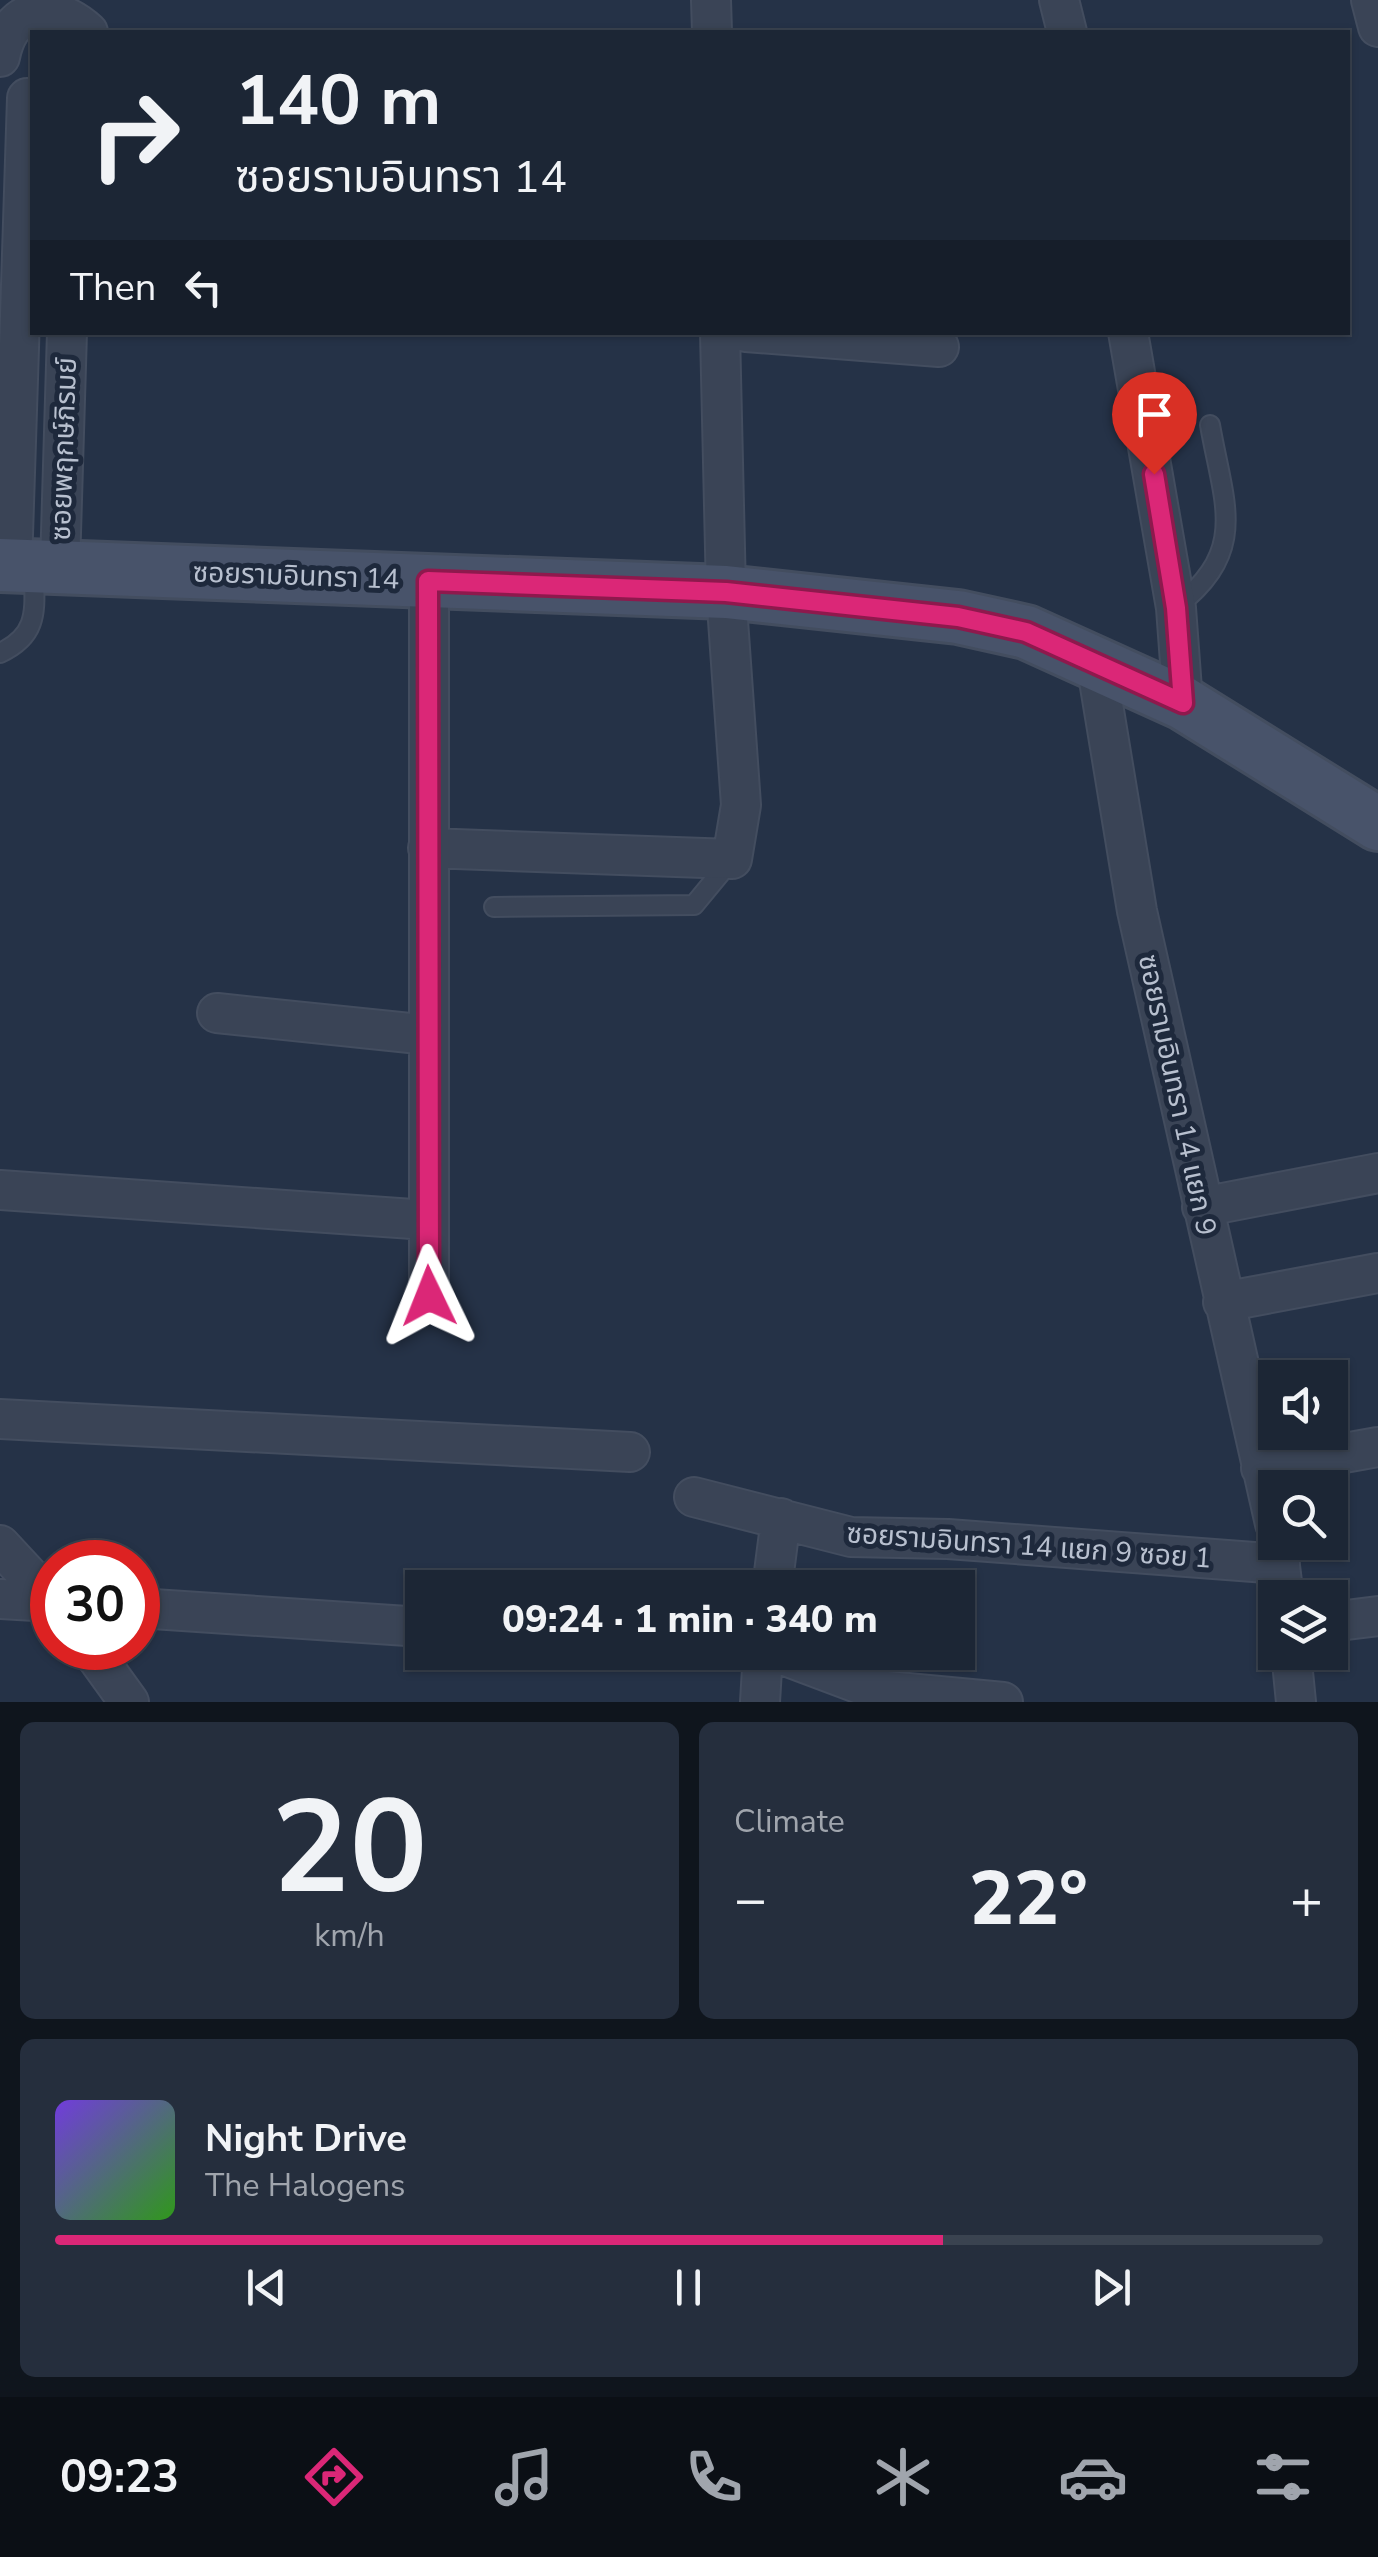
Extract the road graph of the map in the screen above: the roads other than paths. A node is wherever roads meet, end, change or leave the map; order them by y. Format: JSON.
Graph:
{"nodes":[{"id":1,"x":711,"y":0,"type":"edge"},
{"id":2,"x":1060,"y":0,"type":"edge"},
{"id":3,"x":1371,"y":0,"type":"edge"},
{"id":4,"x":20,"y":8,"type":"edge"},
{"id":5,"x":80,"y":17,"type":"edge"},
{"id":6,"x":1378,"y":27,"type":"edge"},
{"id":7,"x":712,"y":30,"type":"edge"},
{"id":8,"x":1067,"y":30,"type":"edge"},
{"id":9,"x":0,"y":58,"type":"edge"},
{"id":10,"x":30,"y":98,"type":"edge"},
{"id":11,"x":66,"y":335,"type":"edge"},
{"id":12,"x":720,"y":335,"type":"edge"},
{"id":13,"x":785,"y":335,"type":"edge"},
{"id":14,"x":1129,"y":335,"type":"edge"},
{"id":15,"x":939,"y":347,"type":"dead end"},
{"id":16,"x":1210,"y":425,"type":"dead end"},
{"id":17,"x":26,"y":566,"type":"edge"},
{"id":18,"x":428,"y":581,"type":"junction"},
{"id":19,"x":726,"y":592,"type":"junction"},
{"id":20,"x":1176,"y":608,"type":"junction"},
{"id":21,"x":0,"y":652,"type":"edge"},
{"id":22,"x":1096,"y":662,"type":"junction"},
{"id":23,"x":1183,"y":703,"type":"junction"},
{"id":24,"x":1378,"y":824,"type":"edge"},
{"id":25,"x":428,"y":848,"type":"junction"},
{"id":26,"x":732,"y":859,"type":"junction"},
{"id":27,"x":494,"y":907,"type":"dead end"},
{"id":28,"x":217,"y":1013,"type":"dead end"},
{"id":29,"x":430,"y":1035,"type":"junction"},
{"id":30,"x":1378,"y":1174,"type":"edge"},
{"id":31,"x":0,"y":1190,"type":"edge"},
{"id":32,"x":1202,"y":1208,"type":"junction"},
{"id":33,"x":427,"y":1220,"type":"junction"},
{"id":34,"x":1378,"y":1273,"type":"edge"},
{"id":35,"x":429,"y":1296,"type":"dead end"},
{"id":36,"x":1223,"y":1302,"type":"junction"},
{"id":37,"x":0,"y":1418,"type":"edge"},
{"id":38,"x":1378,"y":1447,"type":"edge"},
{"id":39,"x":630,"y":1452,"type":"dead end"},
{"id":40,"x":1261,"y":1468,"type":"joint"},
{"id":41,"x":694,"y":1497,"type":"dead end"},
{"id":42,"x":781,"y":1518,"type":"junction"},
{"id":43,"x":0,"y":1545,"type":"edge"},
{"id":44,"x":1280,"y":1568,"type":"edge"},
{"id":45,"x":774,"y":1570,"type":"edge"},
{"id":46,"x":30,"y":1578,"type":"edge"},
{"id":47,"x":0,"y":1599,"type":"edge"},
{"id":48,"x":30,"y":1601,"type":"edge"},
{"id":49,"x":160,"y":1609,"type":"edge"},
{"id":50,"x":1378,"y":1616,"type":"edge"},
{"id":51,"x":1348,"y":1620,"type":"edge"},
{"id":52,"x":405,"y":1626,"type":"edge"},
{"id":53,"x":106,"y":1670,"type":"edge"},
{"id":54,"x":763,"y":1670,"type":"edge"},
{"id":55,"x":823,"y":1670,"type":"edge"},
{"id":56,"x":1293,"y":1670,"type":"edge"},
{"id":57,"x":129,"y":1702,"type":"edge"},
{"id":58,"x":760,"y":1702,"type":"edge"},
{"id":59,"x":1003,"y":1702,"type":"edge"},
{"id":60,"x":1296,"y":1702,"type":"edge"}],
"edges":[{"from":1,"to":7,"type":"street"},
{"from":2,"to":8,"type":"street"},
{"from":3,"to":6,"type":"street"},
{"from":4,"to":5,"type":"street","name":"ซอยพฤกษ์ภิรมย์"},
{"from":4,"to":9,"type":"street","name":"ซอยพฤกษ์ภิรมย์"},
{"from":9,"to":10,"type":"street","name":"ซอยพฤกษ์ภิรมย์"},
{"from":10,"to":17,"type":"street","name":"ซอยพฤกษ์ภิรมย์"},
{"from":11,"to":17,"type":"street","name":"ซอยพฤกษ์ภิรมย์"},
{"from":12,"to":19,"type":"street"},
{"from":13,"to":15,"type":"street"},
{"from":14,"to":20,"type":"street"},
{"from":16,"to":20,"type":"lane"},
{"from":17,"to":18,"type":"street","name":"ซอยรามอินทรา 14"},
{"from":17,"to":21,"type":"lane"},
{"from":18,"to":19,"type":"street","name":"ซอยรามอินทรา 14"},
{"from":18,"to":25,"type":"street"},
{"from":19,"to":22,"type":"street","name":"ซอยรามอินทรา 14"},
{"from":19,"to":26,"type":"street"},
{"from":20,"to":23,"type":"street"},
{"from":22,"to":23,"type":"street","name":"ซอยรามอินทรา 14"},
{"from":22,"to":32,"type":"street","name":"ซอยรามอินทรา 14 แยก 9"},
{"from":23,"to":24,"type":"street","name":"ซอยรามอินทรา 14"},
{"from":25,"to":26,"type":"street"},
{"from":25,"to":29,"type":"street"},
{"from":26,"to":27,"type":"lane"},
{"from":28,"to":29,"type":"street"},
{"from":29,"to":33,"type":"street"},
{"from":30,"to":32,"type":"street"},
{"from":31,"to":33,"type":"street"},
{"from":32,"to":36,"type":"street","name":"ซอยรามอินทรา 14 แยก 9"},
{"from":33,"to":35,"type":"street"},
{"from":34,"to":36,"type":"street"},
{"from":36,"to":40,"type":"street","name":"ซอยรามอินทรา 14 แยก 9"},
{"from":37,"to":39,"type":"street"},
{"from":38,"to":40,"type":"street"},
{"from":41,"to":42,"type":"street","name":"ซอยรามอินทรา 14 แยก 9 ซอย 1"},
{"from":42,"to":44,"type":"street","name":"ซอยรามอินทรา 14 แยก 9 ซอย 1"},
{"from":42,"to":45,"type":"street"},
{"from":43,"to":46,"type":"street"},
{"from":47,"to":48,"type":"street"},
{"from":49,"to":52,"type":"street"},
{"from":50,"to":51,"type":"street"},
{"from":53,"to":57,"type":"street"},
{"from":54,"to":58,"type":"street"},
{"from":55,"to":59,"type":"street"},
{"from":56,"to":60,"type":"street"}]}
